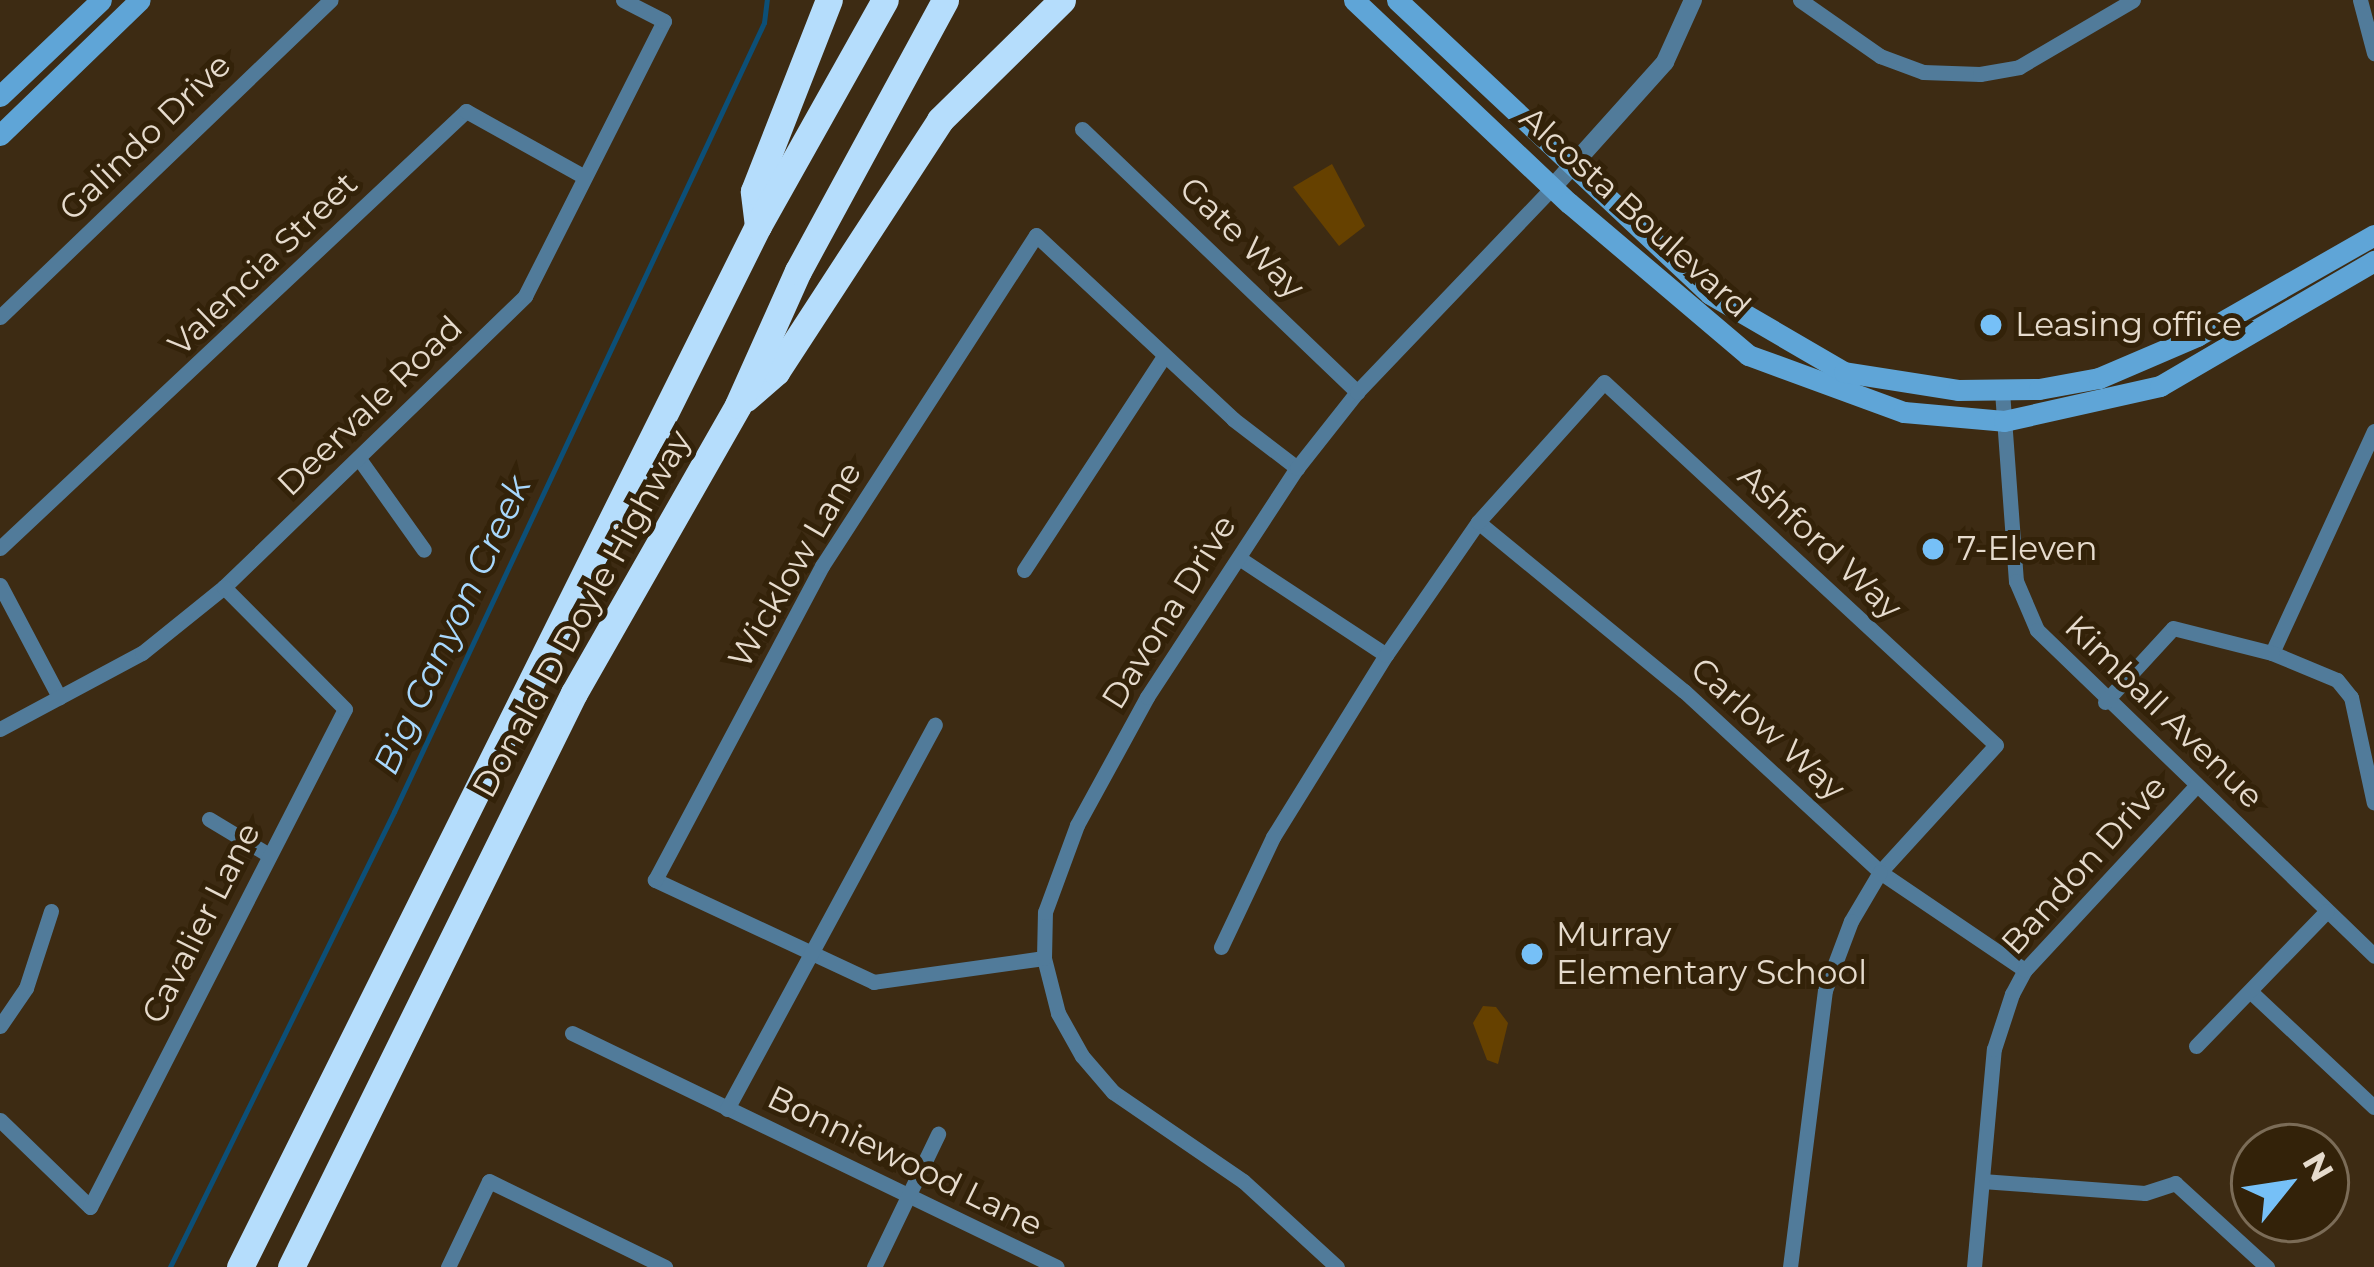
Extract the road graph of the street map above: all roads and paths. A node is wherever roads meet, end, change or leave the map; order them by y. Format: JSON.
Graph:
{"nodes":[{"id":1,"x":101,"y":0,"type":"edge"},
{"id":2,"x":140,"y":0,"type":"edge"},
{"id":3,"x":331,"y":0,"type":"edge"},
{"id":4,"x":623,"y":0,"type":"edge"},
{"id":5,"x":829,"y":0,"type":"edge"},
{"id":6,"x":869,"y":0,"type":"edge"},
{"id":7,"x":885,"y":0,"type":"edge"},
{"id":8,"x":945,"y":0,"type":"edge"},
{"id":9,"x":1062,"y":0,"type":"edge"},
{"id":10,"x":1354,"y":0,"type":"edge"},
{"id":11,"x":1397,"y":0,"type":"edge"},
{"id":12,"x":1693,"y":0,"type":"edge"},
{"id":13,"x":1799,"y":0,"type":"edge"},
{"id":14,"x":2133,"y":0,"type":"edge"},
{"id":15,"x":2360,"y":0,"type":"edge"},
{"id":16,"x":2374,"y":53,"type":"edge"},
{"id":17,"x":840,"y":82,"type":"junction"},
{"id":18,"x":0,"y":96,"type":"edge"},
{"id":19,"x":1082,"y":129,"type":"dead end"},
{"id":20,"x":0,"y":135,"type":"edge"},
{"id":21,"x":1573,"y":163,"type":"junction"},
{"id":22,"x":583,"y":176,"type":"junction"},
{"id":23,"x":1552,"y":187,"type":"junction"},
{"id":24,"x":758,"y":226,"type":"junction"},
{"id":25,"x":2374,"y":235,"type":"edge"},
{"id":26,"x":2374,"y":261,"type":"edge"},
{"id":27,"x":0,"y":317,"type":"edge"},
{"id":28,"x":1163,"y":356,"type":"junction"},
{"id":29,"x":2002,"y":391,"type":"junction"},
{"id":30,"x":1357,"y":392,"type":"junction"},
{"id":31,"x":738,"y":405,"type":"junction"},
{"id":32,"x":2004,"y":421,"type":"junction"},
{"id":33,"x":2374,"y":431,"type":"edge"},
{"id":34,"x":360,"y":460,"type":"junction"},
{"id":35,"x":1297,"y":468,"type":"junction"},
{"id":36,"x":1478,"y":522,"type":"junction"},
{"id":37,"x":0,"y":548,"type":"edge"},
{"id":38,"x":424,"y":550,"type":"dead end"},
{"id":39,"x":1239,"y":558,"type":"junction"},
{"id":40,"x":1024,"y":570,"type":"dead end"},
{"id":41,"x":0,"y":585,"type":"edge"},
{"id":42,"x":224,"y":587,"type":"junction"},
{"id":43,"x":2272,"y":653,"type":"junction"},
{"id":44,"x":1385,"y":655,"type":"junction"},
{"id":45,"x":59,"y":697,"type":"junction"},
{"id":46,"x":2105,"y":702,"type":"junction"},
{"id":47,"x":935,"y":724,"type":"dead end"},
{"id":48,"x":0,"y":729,"type":"edge"},
{"id":49,"x":2196,"y":786,"type":"junction"},
{"id":50,"x":2374,"y":803,"type":"edge"},
{"id":51,"x":209,"y":819,"type":"dead end"},
{"id":52,"x":269,"y":855,"type":"junction"},
{"id":53,"x":1880,"y":872,"type":"junction"},
{"id":54,"x":51,"y":911,"type":"dead end"},
{"id":55,"x":2327,"y":911,"type":"junction"},
{"id":56,"x":1221,"y":947,"type":"dead end"},
{"id":57,"x":2374,"y":956,"type":"edge"},
{"id":58,"x":808,"y":957,"type":"junction"},
{"id":59,"x":1044,"y":958,"type":"junction"},
{"id":60,"x":2025,"y":970,"type":"junction"},
{"id":61,"x":2252,"y":993,"type":"junction"},
{"id":62,"x":0,"y":1026,"type":"edge"},
{"id":63,"x":572,"y":1033,"type":"dead end"},
{"id":64,"x":2196,"y":1046,"type":"dead end"},
{"id":65,"x":2374,"y":1107,"type":"edge"},
{"id":66,"x":727,"y":1109,"type":"junction"},
{"id":67,"x":0,"y":1120,"type":"edge"},
{"id":68,"x":938,"y":1134,"type":"dead end"},
{"id":69,"x":1982,"y":1180,"type":"junction"},
{"id":70,"x":909,"y":1192,"type":"junction"},
{"id":71,"x":241,"y":1267,"type":"edge"},
{"id":72,"x":291,"y":1267,"type":"edge"},
{"id":73,"x":448,"y":1267,"type":"edge"},
{"id":74,"x":665,"y":1267,"type":"edge"},
{"id":75,"x":874,"y":1267,"type":"edge"},
{"id":76,"x":1057,"y":1267,"type":"edge"},
{"id":77,"x":1337,"y":1267,"type":"edge"},
{"id":78,"x":1790,"y":1267,"type":"edge"},
{"id":79,"x":1974,"y":1267,"type":"edge"},
{"id":80,"x":2267,"y":1267,"type":"edge"}],
"edges":[{"from":1,"to":18,"type":"main road"},
{"from":2,"to":20,"type":"main road"},
{"from":3,"to":27,"type":"street","name":"Galindo Drive"},
{"from":4,"to":22,"type":"street","name":"Deervale Road"},
{"from":5,"to":24,"type":"highway"},
{"from":6,"to":17,"type":"highway"},
{"from":7,"to":17,"type":"highway","name":"Donald D Doyle Highway"},
{"from":8,"to":31,"type":"highway","name":"Donald D Doyle Highway"},
{"from":9,"to":31,"type":"highway"},
{"from":10,"to":23,"type":"main road","name":"Alcosta Boulevard"},
{"from":11,"to":21,"type":"main road","name":"Alcosta Boulevard"},
{"from":12,"to":21,"type":"street","name":"Davona Drive"},
{"from":13,"to":14,"type":"street"},
{"from":15,"to":16,"type":"street"},
{"from":17,"to":24,"type":"highway","name":"Donald D Doyle Highway"},
{"from":19,"to":30,"type":"street","name":"Gate Way"},
{"from":21,"to":23,"type":"street","name":"Davona Drive"},
{"from":21,"to":29,"type":"main road","name":"Alcosta Boulevard"},
{"from":22,"to":34,"type":"street","name":"Deervale Road"},
{"from":22,"to":37,"type":"street","name":"Valencia Street"},
{"from":23,"to":30,"type":"street","name":"Davona Drive"},
{"from":23,"to":32,"type":"main road","name":"Alcosta Boulevard"},
{"from":24,"to":71,"type":"highway","name":"Donald D Doyle Highway"},
{"from":25,"to":29,"type":"main road","name":"Alcosta Boulevard"},
{"from":26,"to":32,"type":"main road","name":"Alcosta Boulevard"},
{"from":28,"to":35,"type":"street","name":"Wicklow Lane"},
{"from":28,"to":40,"type":"street"},
{"from":28,"to":58,"type":"street","name":"Wicklow Lane"},
{"from":29,"to":32,"type":"street","name":"Kimball Avenue"},
{"from":30,"to":35,"type":"street","name":"Davona Drive"},
{"from":31,"to":72,"type":"highway","name":"Donald D Doyle Highway"},
{"from":32,"to":46,"type":"street","name":"Kimball Avenue"},
{"from":33,"to":43,"type":"street"},
{"from":34,"to":38,"type":"street"},
{"from":34,"to":42,"type":"street","name":"Deervale Road"},
{"from":35,"to":39,"type":"street","name":"Davona Drive"},
{"from":36,"to":44,"type":"street"},
{"from":36,"to":53,"type":"street","name":"Carlow Way"},
{"from":36,"to":53,"type":"street","name":"Ashford Way"},
{"from":39,"to":44,"type":"street"},
{"from":39,"to":59,"type":"street","name":"Davona Drive"},
{"from":41,"to":45,"type":"street"},
{"from":42,"to":45,"type":"street","name":"Deervale Road"},
{"from":42,"to":52,"type":"street","name":"Cavalier Lane"},
{"from":43,"to":46,"type":"street"},
{"from":43,"to":50,"type":"street"},
{"from":44,"to":56,"type":"street"},
{"from":45,"to":48,"type":"street","name":"Deervale Road"},
{"from":46,"to":49,"type":"street","name":"Kimball Avenue"},
{"from":47,"to":58,"type":"street"},
{"from":49,"to":55,"type":"street","name":"Kimball Avenue"},
{"from":49,"to":60,"type":"street","name":"Bandon Drive"},
{"from":51,"to":52,"type":"street"},
{"from":52,"to":67,"type":"street","name":"Cavalier Lane"},
{"from":53,"to":60,"type":"street","name":"Carlow Way"},
{"from":53,"to":78,"type":"street"},
{"from":54,"to":62,"type":"street"},
{"from":55,"to":57,"type":"street","name":"Kimball Avenue"},
{"from":55,"to":61,"type":"street"},
{"from":58,"to":59,"type":"street","name":"Wicklow Lane"},
{"from":58,"to":66,"type":"street"},
{"from":59,"to":77,"type":"street","name":"Davona Drive"},
{"from":60,"to":69,"type":"street","name":"Bandon Drive"},
{"from":61,"to":64,"type":"street"},
{"from":61,"to":65,"type":"street"},
{"from":63,"to":66,"type":"street","name":"Bonniewood Lane"},
{"from":66,"to":70,"type":"street","name":"Bonniewood Lane"},
{"from":68,"to":70,"type":"street"},
{"from":69,"to":79,"type":"street","name":"Bandon Drive"},
{"from":69,"to":80,"type":"street"},
{"from":70,"to":75,"type":"street"},
{"from":70,"to":76,"type":"street","name":"Bonniewood Lane"},
{"from":73,"to":74,"type":"street"}]}
